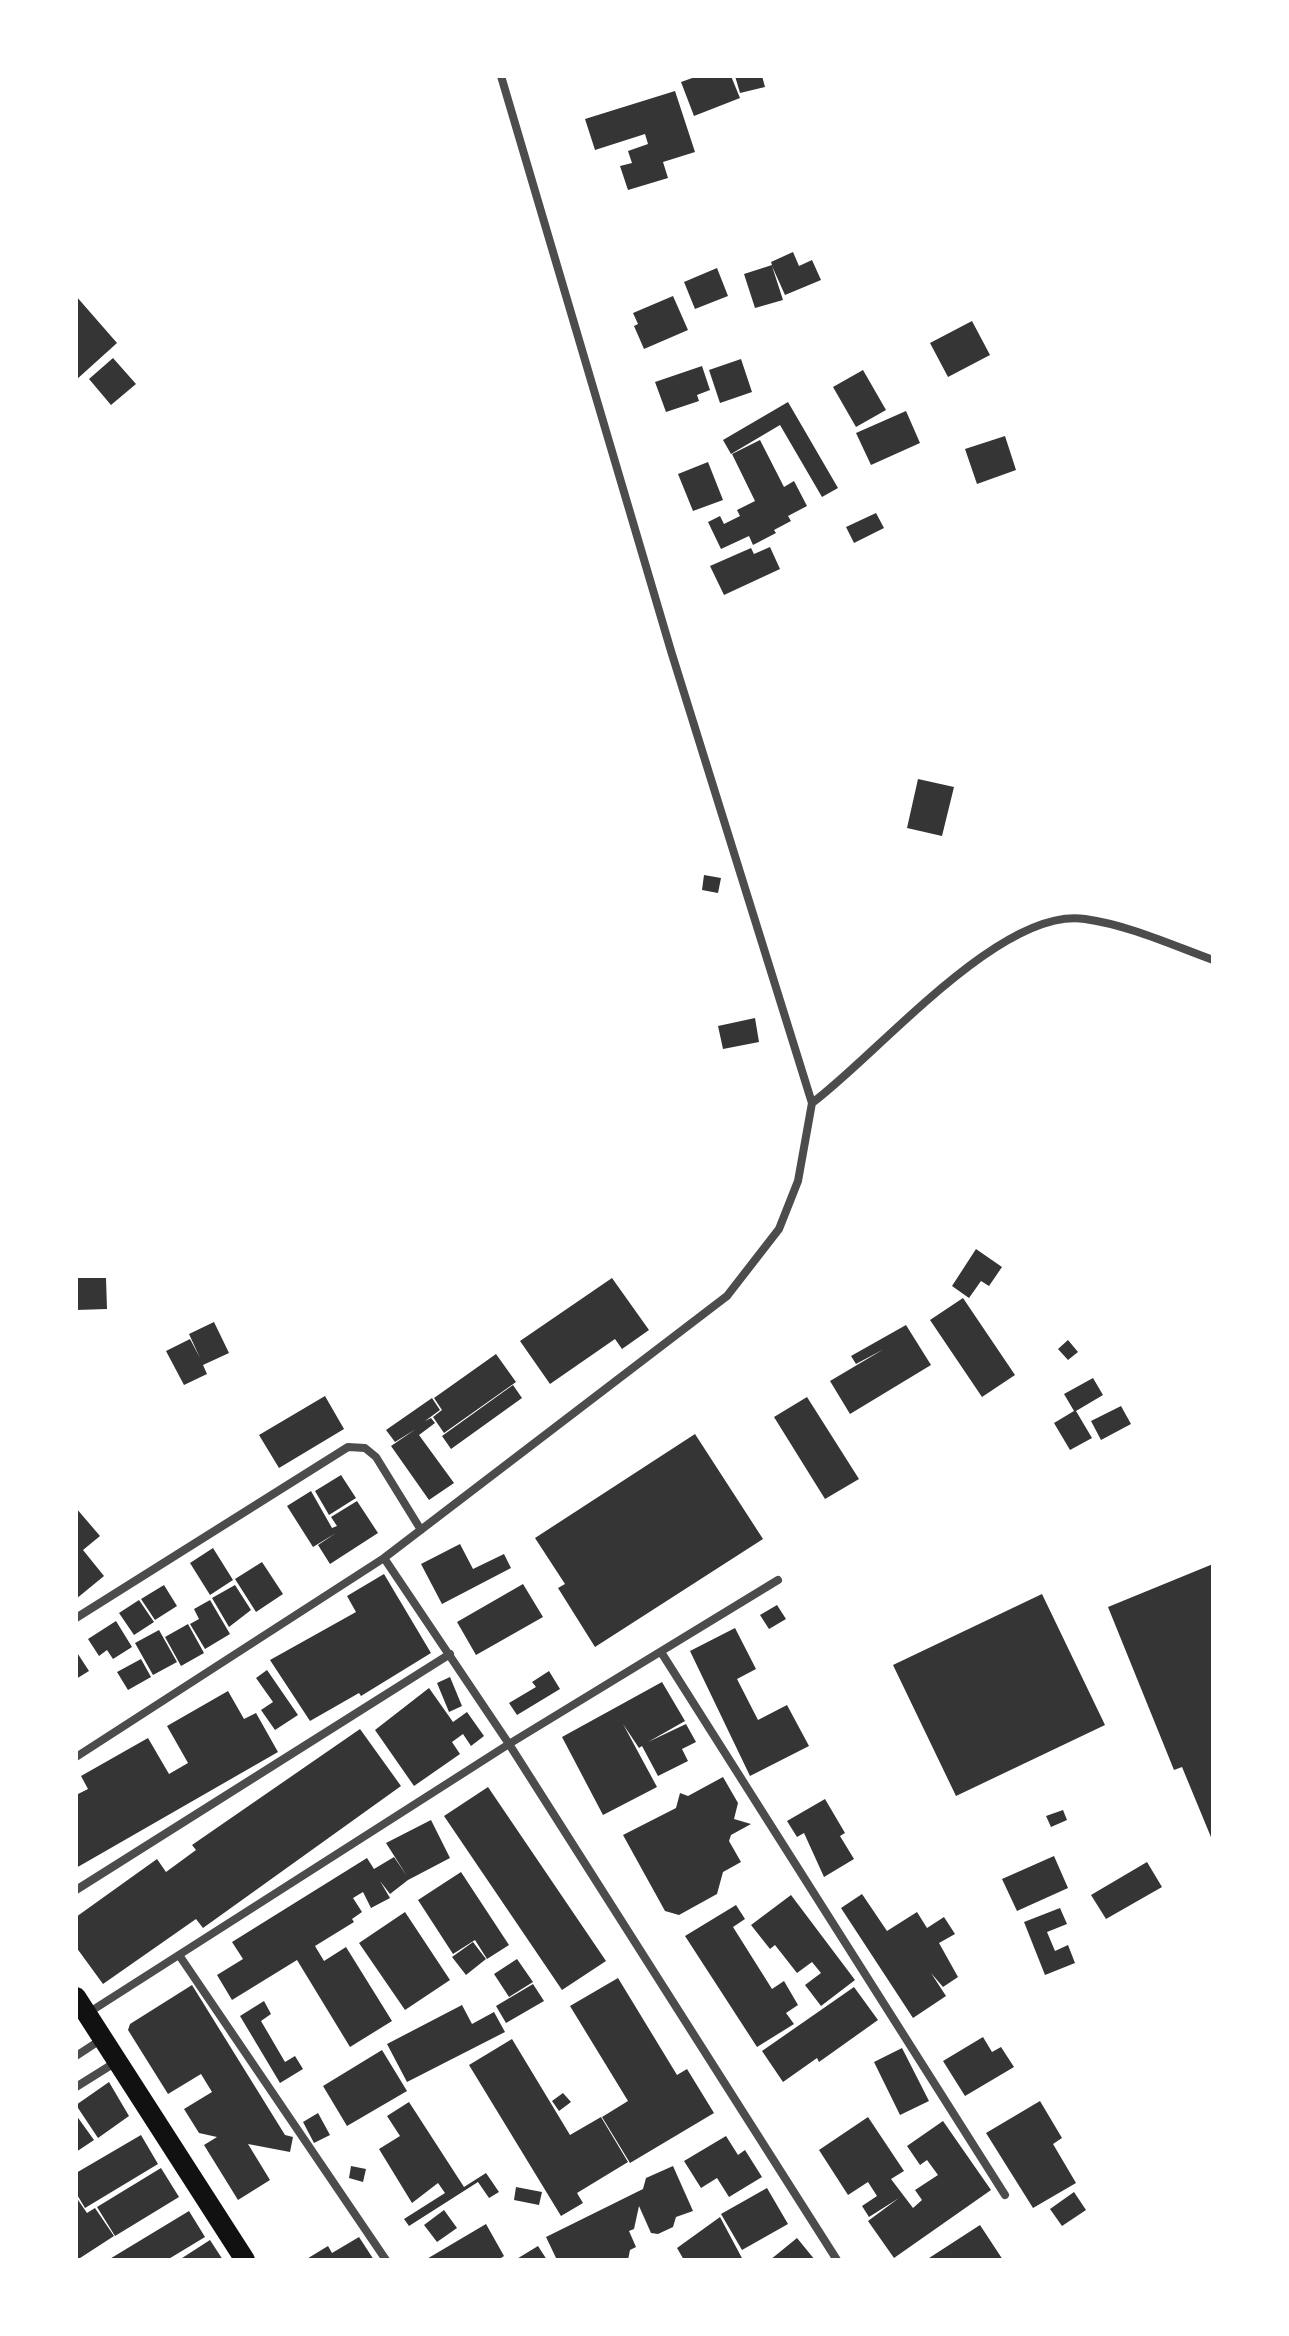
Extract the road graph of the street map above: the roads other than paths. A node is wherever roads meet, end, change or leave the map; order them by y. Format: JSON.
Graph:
{"nodes":[{"id":1,"x":501,"y":76,"type":"edge"},
{"id":2,"x":1213,"y":960,"type":"edge"},
{"id":3,"x":812,"y":1103,"type":"junction"},
{"id":4,"x":421,"y":1530,"type":"junction"},
{"id":5,"x":384,"y":1558,"type":"junction"},
{"id":6,"x":778,"y":1580,"type":"dead end"},
{"id":7,"x":76,"y":1618,"type":"edge"},
{"id":8,"x":661,"y":1652,"type":"junction"},
{"id":9,"x":450,"y":1654,"type":"junction"},
{"id":10,"x":509,"y":1744,"type":"junction"},
{"id":11,"x":76,"y":1757,"type":"edge"},
{"id":12,"x":76,"y":1890,"type":"edge"},
{"id":13,"x":179,"y":1955,"type":"junction"},
{"id":14,"x":82,"y":2005,"type":"edge"},
{"id":15,"x":103,"y":2039,"type":"junction"},
{"id":16,"x":76,"y":2056,"type":"edge"},
{"id":17,"x":116,"y":2062,"type":"junction"},
{"id":18,"x":76,"y":2087,"type":"edge"},
{"id":19,"x":1005,"y":2195,"type":"dead end"},
{"id":20,"x":245,"y":2260,"type":"edge"},
{"id":21,"x":386,"y":2260,"type":"edge"},
{"id":22,"x":837,"y":2260,"type":"edge"}],
"edges":[{"from":1,"to":3,"type":"street"},
{"from":2,"to":3,"type":"street"},
{"from":3,"to":4,"type":"street"},
{"from":4,"to":5,"type":"street"},
{"from":4,"to":7,"type":"street"},
{"from":5,"to":9,"type":"street"},
{"from":5,"to":11,"type":"street"},
{"from":6,"to":8,"type":"street"},
{"from":8,"to":10,"type":"street"},
{"from":8,"to":19,"type":"street"},
{"from":9,"to":10,"type":"street"},
{"from":9,"to":12,"type":"street"},
{"from":10,"to":13,"type":"street"},
{"from":10,"to":22,"type":"street"},
{"from":13,"to":14,"type":"street"},
{"from":13,"to":21,"type":"street"},
{"from":14,"to":15,"type":"main road"},
{"from":15,"to":16,"type":"street"},
{"from":15,"to":17,"type":"main road"},
{"from":17,"to":18,"type":"street"},
{"from":17,"to":20,"type":"main road"}]}
